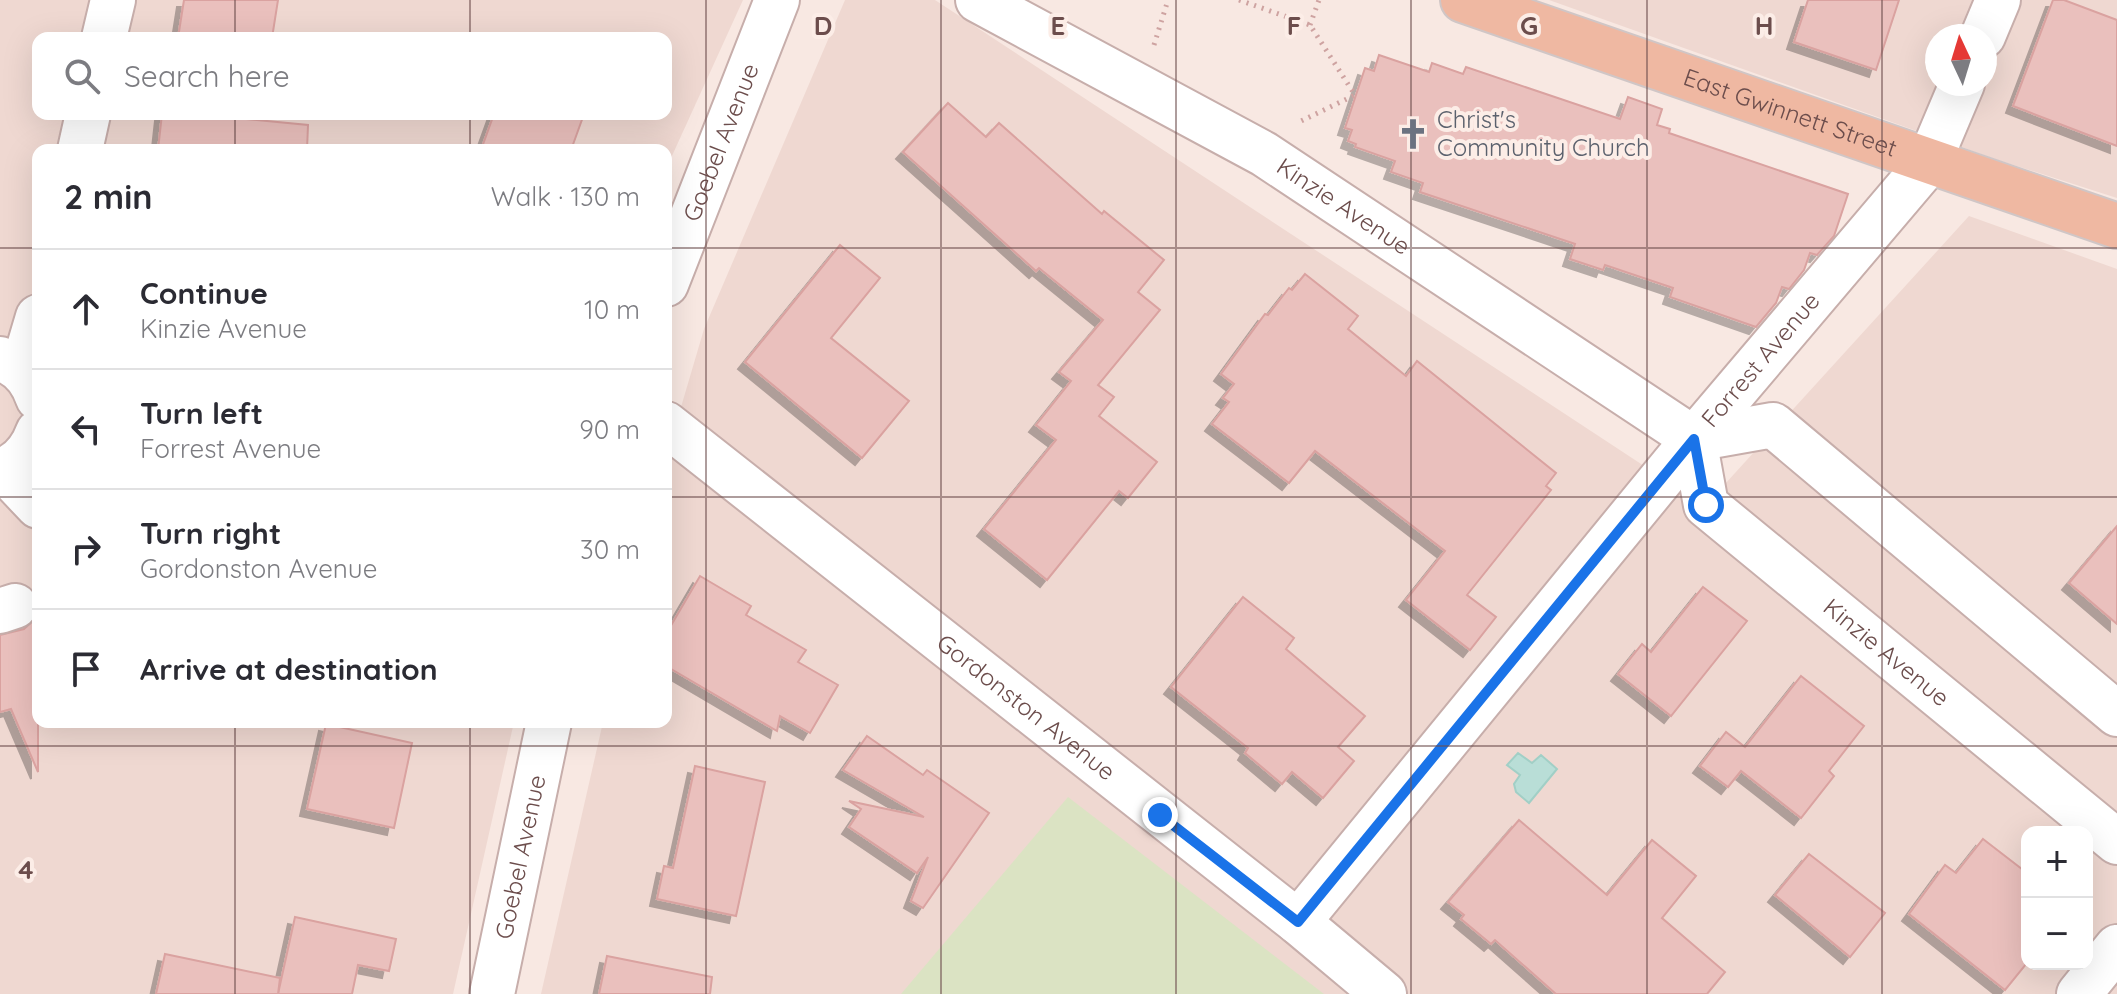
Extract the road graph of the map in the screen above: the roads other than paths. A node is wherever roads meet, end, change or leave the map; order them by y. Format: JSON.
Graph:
{"nodes":[{"id":1,"x":113,"y":0,"type":"edge"},
{"id":2,"x":777,"y":0,"type":"edge"},
{"id":3,"x":978,"y":0,"type":"edge"},
{"id":4,"x":1463,"y":0,"type":"edge"},
{"id":5,"x":1998,"y":0,"type":"edge"},
{"id":6,"x":1988,"y":24,"type":"edge"},
{"id":7,"x":105,"y":32,"type":"edge"},
{"id":8,"x":1957,"y":96,"type":"edge"},
{"id":9,"x":87,"y":120,"type":"edge"},
{"id":10,"x":81,"y":144,"type":"edge"},
{"id":11,"x":1929,"y":162,"type":"junction"},
{"id":12,"x":2117,"y":226,"type":"edge"},
{"id":13,"x":672,"y":269,"type":"edge"},
{"id":14,"x":32,"y":345,"type":"edge"},
{"id":15,"x":25,"y":378,"type":"edge"},
{"id":16,"x":672,"y":429,"type":"edge"},
{"id":17,"x":1694,"y":439,"type":"junction"},
{"id":18,"x":32,"y":446,"type":"edge"},
{"id":19,"x":2,"y":471,"type":"edge"},
{"id":20,"x":32,"y":500,"type":"edge"},
{"id":21,"x":2117,"y":714,"type":"edge"},
{"id":22,"x":548,"y":728,"type":"edge"},
{"id":23,"x":2117,"y":842,"type":"edge"},
{"id":24,"x":1298,"y":922,"type":"junction"},
{"id":25,"x":2117,"y":947,"type":"edge"},
{"id":26,"x":492,"y":994,"type":"edge"},
{"id":27,"x":1384,"y":994,"type":"edge"},
{"id":28,"x":2079,"y":994,"type":"edge"}],
"edges":[{"from":1,"to":7,"type":"street"},
{"from":2,"to":13,"type":"street","name":"Goebel Avenue"},
{"from":3,"to":17,"type":"street","name":"Kinzie Avenue"},
{"from":4,"to":11,"type":"main road","name":"East Gwinnett Street"},
{"from":5,"to":6,"type":"street"},
{"from":8,"to":11,"type":"street","name":"Forrest Avenue"},
{"from":9,"to":10,"type":"street"},
{"from":11,"to":12,"type":"main road","name":"East Gwinnett Street"},
{"from":11,"to":17,"type":"street","name":"Forrest Avenue"},
{"from":14,"to":15,"type":"street"},
{"from":16,"to":24,"type":"street","name":"Gordonston Avenue"},
{"from":17,"to":21,"type":"street"},
{"from":17,"to":23,"type":"street","name":"Kinzie Avenue"},
{"from":17,"to":24,"type":"street","name":"Forrest Avenue"},
{"from":18,"to":19,"type":"street"},
{"from":19,"to":20,"type":"street"},
{"from":22,"to":26,"type":"street","name":"Goebel Avenue"},
{"from":24,"to":27,"type":"street","name":"Gordonston Avenue"},
{"from":25,"to":28,"type":"street"}]}
